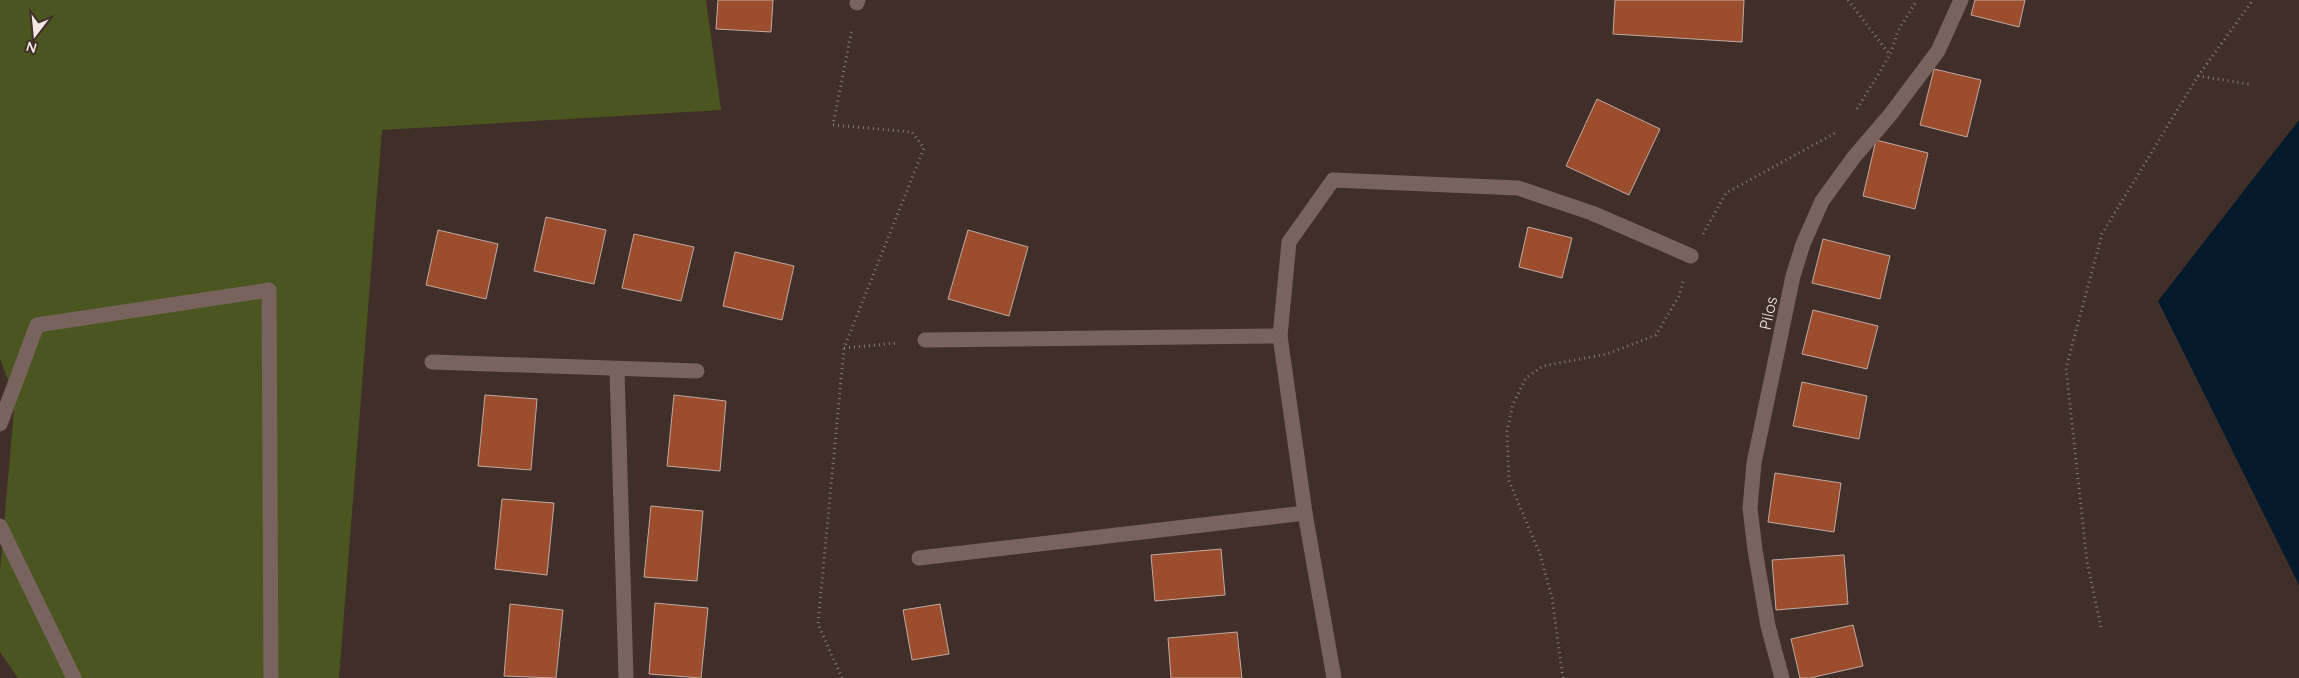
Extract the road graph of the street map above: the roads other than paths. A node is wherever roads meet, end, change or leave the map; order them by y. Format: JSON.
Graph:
{"nodes":[{"id":1,"x":1960,"y":0,"type":"edge"},
{"id":2,"x":1691,"y":256,"type":"road end"},
{"id":3,"x":1280,"y":336,"type":"junction"},
{"id":4,"x":925,"y":340,"type":"road end"},
{"id":5,"x":432,"y":362,"type":"dead end"},
{"id":6,"x":617,"y":370,"type":"junction"},
{"id":7,"x":697,"y":371,"type":"dead end"},
{"id":8,"x":0,"y":424,"type":"edge"},
{"id":9,"x":1304,"y":513,"type":"junction"},
{"id":10,"x":0,"y":526,"type":"edge"},
{"id":11,"x":920,"y":558,"type":"dead end"},
{"id":12,"x":74,"y":678,"type":"edge"},
{"id":13,"x":271,"y":678,"type":"edge"},
{"id":14,"x":626,"y":678,"type":"edge"},
{"id":15,"x":1334,"y":678,"type":"edge"},
{"id":16,"x":1782,"y":678,"type":"edge"}],
"edges":[{"from":1,"to":16,"type":"street","name":"Pilos"},
{"from":2,"to":3,"type":"street"},
{"from":3,"to":4,"type":"street"},
{"from":3,"to":9,"type":"street"},
{"from":5,"to":6,"type":"street"},
{"from":6,"to":7,"type":"street"},
{"from":6,"to":14,"type":"street"},
{"from":8,"to":13,"type":"street"},
{"from":9,"to":11,"type":"street"},
{"from":9,"to":15,"type":"street"},
{"from":10,"to":12,"type":"street"}]}
